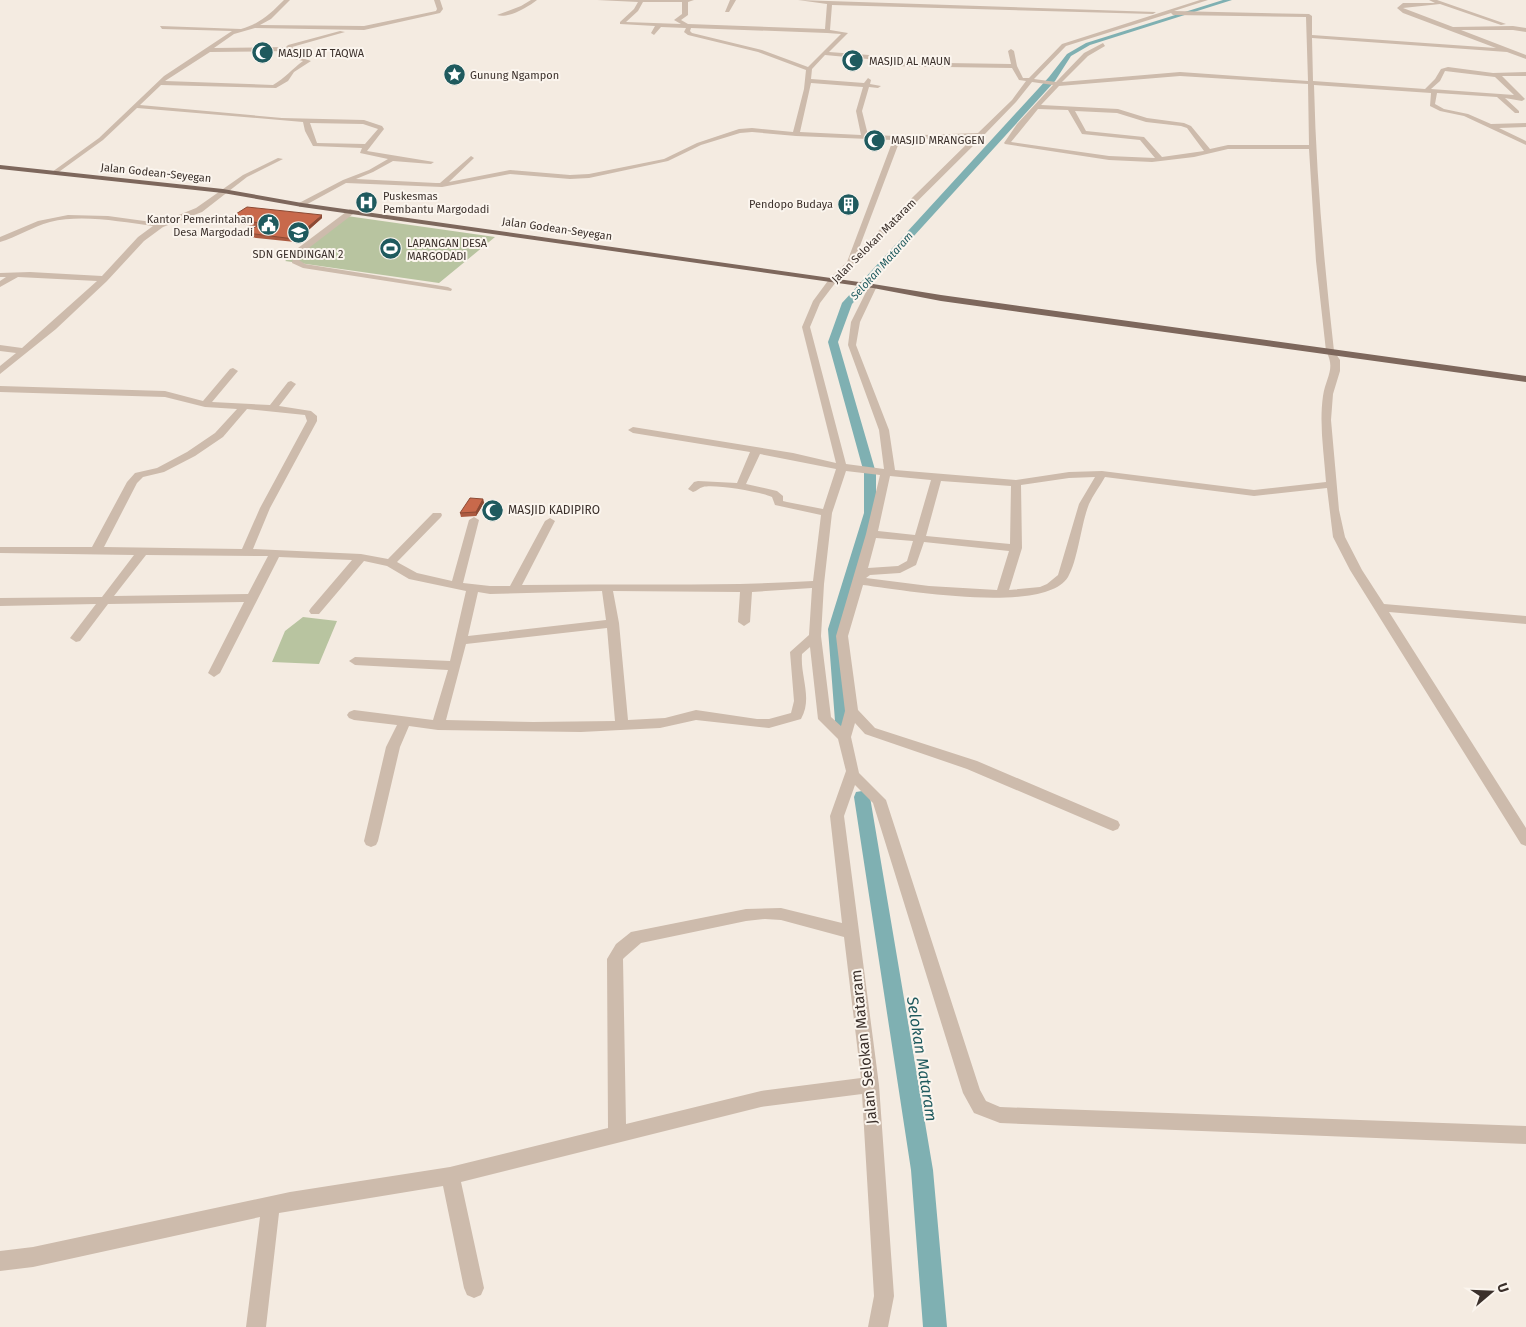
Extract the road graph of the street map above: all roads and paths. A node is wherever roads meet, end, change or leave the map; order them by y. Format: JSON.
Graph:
{"nodes":[{"id":1,"x":287,"y":0,"type":"edge"},
{"id":2,"x":437,"y":0,"type":"edge"},
{"id":3,"x":534,"y":0,"type":"edge"},
{"id":4,"x":600,"y":0,"type":"edge"},
{"id":5,"x":640,"y":0,"type":"edge"},
{"id":6,"x":733,"y":0,"type":"edge"},
{"id":7,"x":801,"y":0,"type":"edge"},
{"id":8,"x":1205,"y":0,"type":"edge"},
{"id":9,"x":1432,"y":0,"type":"edge"},
{"id":10,"x":688,"y":1,"type":"edge"},
{"id":11,"x":830,"y":2,"type":"junction"},
{"id":12,"x":960,"y":3,"type":"edge"},
{"id":13,"x":1438,"y":4,"type":"junction"},
{"id":14,"x":727,"y":11,"type":"dead end"},
{"id":15,"x":1163,"y":13,"type":"junction"},
{"id":16,"x":500,"y":15,"type":"dead end"},
{"id":17,"x":659,"y":25,"type":"junction"},
{"id":18,"x":690,"y":26,"type":"junction"},
{"id":19,"x":162,"y":27,"type":"dead end"},
{"id":20,"x":254,"y":27,"type":"junction"},
{"id":21,"x":288,"y":27,"type":"junction"},
{"id":22,"x":348,"y":28,"type":"junction"},
{"id":23,"x":1513,"y":28,"type":"junction"},
{"id":24,"x":1452,"y":29,"type":"junction"},
{"id":25,"x":239,"y":30,"type":"junction"},
{"id":26,"x":1526,"y":30,"type":"edge"},
{"id":27,"x":827,"y":31,"type":"junction"},
{"id":28,"x":654,"y":33,"type":"dead end"},
{"id":29,"x":282,"y":35,"type":"dead end"},
{"id":30,"x":1310,"y":36,"type":"junction"},
{"id":31,"x":1081,"y":39,"type":"junction"},
{"id":32,"x":288,"y":49,"type":"junction"},
{"id":33,"x":208,"y":50,"type":"junction"},
{"id":34,"x":1011,"y":50,"type":"dead end"},
{"id":35,"x":1508,"y":50,"type":"junction"},
{"id":36,"x":824,"y":53,"type":"junction"},
{"id":37,"x":1526,"y":56,"type":"edge"},
{"id":38,"x":1014,"y":66,"type":"junction"},
{"id":39,"x":809,"y":69,"type":"junction"},
{"id":40,"x":1526,"y":74,"type":"edge"},
{"id":41,"x":1498,"y":76,"type":"junction"},
{"id":42,"x":808,"y":81,"type":"junction"},
{"id":43,"x":1029,"y":81,"type":"junction"},
{"id":44,"x":159,"y":83,"type":"junction"},
{"id":45,"x":867,"y":83,"type":"junction"},
{"id":46,"x":1056,"y":84,"type":"junction"},
{"id":47,"x":1310,"y":84,"type":"junction"},
{"id":48,"x":878,"y":86,"type":"dead end"},
{"id":49,"x":1426,"y":91,"type":"junction"},
{"id":50,"x":1434,"y":92,"type":"junction"},
{"id":51,"x":1499,"y":96,"type":"junction"},
{"id":52,"x":134,"y":106,"type":"junction"},
{"id":53,"x":1037,"y":107,"type":"junction"},
{"id":54,"x":1070,"y":108,"type":"junction"},
{"id":55,"x":1522,"y":113,"type":"edge"},
{"id":56,"x":306,"y":120,"type":"junction"},
{"id":57,"x":1526,"y":125,"type":"edge"},
{"id":58,"x":1489,"y":126,"type":"junction"},
{"id":59,"x":796,"y":134,"type":"junction"},
{"id":60,"x":981,"y":135,"type":"junction"},
{"id":61,"x":865,"y":136,"type":"junction"},
{"id":62,"x":897,"y":138,"type":"junction"},
{"id":63,"x":1526,"y":143,"type":"edge"},
{"id":64,"x":366,"y":146,"type":"junction"},
{"id":65,"x":1312,"y":147,"type":"junction"},
{"id":66,"x":1209,"y":152,"type":"junction"},
{"id":67,"x":471,"y":158,"type":"dead end"},
{"id":68,"x":280,"y":159,"type":"dead end"},
{"id":69,"x":392,"y":159,"type":"junction"},
{"id":70,"x":1162,"y":160,"type":"junction"},
{"id":71,"x":431,"y":162,"type":"dead end"},
{"id":72,"x":0,"y":167,"type":"edge"},
{"id":73,"x":54,"y":174,"type":"junction"},
{"id":74,"x":345,"y":181,"type":"junction"},
{"id":75,"x":442,"y":185,"type":"junction"},
{"id":76,"x":223,"y":191,"type":"junction"},
{"id":77,"x":302,"y":205,"type":"junction"},
{"id":78,"x":352,"y":211,"type":"junction"},
{"id":79,"x":160,"y":225,"type":"junction"},
{"id":80,"x":0,"y":240,"type":"edge"},
{"id":81,"x":848,"y":265,"type":"junction"},
{"id":82,"x":17,"y":274,"type":"junction"},
{"id":83,"x":0,"y":275,"type":"edge"},
{"id":84,"x":104,"y":279,"type":"junction"},
{"id":85,"x":838,"y":281,"type":"junction"},
{"id":86,"x":0,"y":285,"type":"edge"},
{"id":87,"x":871,"y":286,"type":"junction"},
{"id":88,"x":448,"y":289,"type":"dead end"},
{"id":89,"x":0,"y":348,"type":"edge"},
{"id":90,"x":22,"y":351,"type":"junction"},
{"id":91,"x":1330,"y":351,"type":"junction"},
{"id":92,"x":0,"y":370,"type":"edge"},
{"id":93,"x":233,"y":371,"type":"dead end"},
{"id":94,"x":1526,"y":379,"type":"edge"},
{"id":95,"x":291,"y":384,"type":"dead end"},
{"id":96,"x":0,"y":389,"type":"edge"},
{"id":97,"x":205,"y":404,"type":"junction"},
{"id":98,"x":244,"y":407,"type":"junction"},
{"id":99,"x":273,"y":408,"type":"junction"},
{"id":100,"x":633,"y":430,"type":"dead end"},
{"id":101,"x":756,"y":450,"type":"junction"},
{"id":102,"x":842,"y":467,"type":"junction"},
{"id":103,"x":886,"y":472,"type":"junction"},
{"id":104,"x":1102,"y":474,"type":"junction"},
{"id":105,"x":937,"y":478,"type":"junction"},
{"id":106,"x":1016,"y":483,"type":"junction"},
{"id":107,"x":1332,"y":484,"type":"junction"},
{"id":108,"x":740,"y":487,"type":"junction"},
{"id":109,"x":693,"y":488,"type":"dead end"},
{"id":110,"x":827,"y":512,"type":"junction"},
{"id":111,"x":437,"y":515,"type":"dead end"},
{"id":112,"x":474,"y":520,"type":"dead end"},
{"id":113,"x":550,"y":521,"type":"dead end"},
{"id":114,"x":872,"y":534,"type":"junction"},
{"id":115,"x":919,"y":538,"type":"junction"},
{"id":116,"x":1016,"y":548,"type":"junction"},
{"id":117,"x":0,"y":550,"type":"edge"},
{"id":118,"x":96,"y":551,"type":"junction"},
{"id":119,"x":142,"y":552,"type":"junction"},
{"id":120,"x":246,"y":552,"type":"junction"},
{"id":121,"x":275,"y":552,"type":"junction"},
{"id":122,"x":361,"y":557,"type":"junction"},
{"id":123,"x":390,"y":563,"type":"junction"},
{"id":124,"x":858,"y":581,"type":"junction"},
{"id":125,"x":818,"y":584,"type":"junction"},
{"id":126,"x":1005,"y":585,"type":"junction"},
{"id":127,"x":456,"y":586,"type":"junction"},
{"id":128,"x":608,"y":587,"type":"junction"},
{"id":129,"x":473,"y":588,"type":"junction"},
{"id":130,"x":746,"y":588,"type":"junction"},
{"id":131,"x":514,"y":589,"type":"junction"},
{"id":132,"x":252,"y":598,"type":"junction"},
{"id":133,"x":106,"y":599,"type":"junction"},
{"id":134,"x":0,"y":602,"type":"edge"},
{"id":135,"x":1381,"y":608,"type":"junction"},
{"id":136,"x":315,"y":611,"type":"dead end"},
{"id":137,"x":1526,"y":620,"type":"edge"},
{"id":138,"x":744,"y":622,"type":"dead end"},
{"id":139,"x":613,"y":623,"type":"junction"},
{"id":140,"x":815,"y":636,"type":"junction"},
{"id":141,"x":76,"y":638,"type":"dead end"},
{"id":142,"x":461,"y":641,"type":"junction"},
{"id":143,"x":355,"y":661,"type":"dead end"},
{"id":144,"x":455,"y":666,"type":"junction"},
{"id":145,"x":214,"y":673,"type":"dead end"},
{"id":146,"x":852,"y":711,"type":"junction"},
{"id":147,"x":354,"y":715,"type":"dead end"},
{"id":148,"x":406,"y":721,"type":"junction"},
{"id":149,"x":622,"y":725,"type":"junction"},
{"id":150,"x":438,"y":726,"type":"junction"},
{"id":151,"x":845,"y":739,"type":"junction"},
{"id":152,"x":853,"y":773,"type":"junction"},
{"id":153,"x":1113,"y":825,"type":"dead end"},
{"id":154,"x":1526,"y":840,"type":"edge"},
{"id":155,"x":371,"y":841,"type":"dead end"},
{"id":156,"x":851,"y":932,"type":"junction"},
{"id":157,"x":870,"y":1085,"type":"junction"},
{"id":158,"x":617,"y":1135,"type":"junction"},
{"id":159,"x":1526,"y":1135,"type":"edge"},
{"id":160,"x":450,"y":1176,"type":"junction"},
{"id":161,"x":271,"y":1205,"type":"junction"},
{"id":162,"x":0,"y":1260,"type":"edge"},
{"id":163,"x":474,"y":1288,"type":"dead end"},
{"id":164,"x":256,"y":1327,"type":"edge"},
{"id":165,"x":878,"y":1327,"type":"edge"}],
"edges":[{"from":1,"to":20,"type":"street"},
{"from":2,"to":22,"type":"street"},
{"from":3,"to":16,"type":"street"},
{"from":4,"to":5,"type":"street"},
{"from":5,"to":10,"type":"street"},
{"from":5,"to":17,"type":"street"},
{"from":6,"to":14,"type":"street"},
{"from":7,"to":11,"type":"street"},
{"from":8,"to":15,"type":"street","name":"Jalan Selokan Mataram"},
{"from":9,"to":13,"type":"street"},
{"from":10,"to":18,"type":"street"},
{"from":11,"to":12,"type":"street"},
{"from":11,"to":27,"type":"street"},
{"from":12,"to":15,"type":"street"},
{"from":13,"to":23,"type":"street"},
{"from":13,"to":24,"type":"street"},
{"from":15,"to":30,"type":"street"},
{"from":15,"to":31,"type":"street","name":"Jalan Selokan Mataram"},
{"from":17,"to":18,"type":"street"},
{"from":17,"to":28,"type":"street"},
{"from":18,"to":27,"type":"street"},
{"from":18,"to":39,"type":"street"},
{"from":19,"to":25,"type":"street"},
{"from":20,"to":21,"type":"street"},
{"from":20,"to":25,"type":"street"},
{"from":21,"to":22,"type":"street"},
{"from":21,"to":29,"type":"street"},
{"from":22,"to":32,"type":"street"},
{"from":23,"to":24,"type":"street"},
{"from":23,"to":26,"type":"street"},
{"from":24,"to":35,"type":"street"},
{"from":25,"to":33,"type":"street"},
{"from":27,"to":36,"type":"street"},
{"from":30,"to":35,"type":"street"},
{"from":30,"to":47,"type":"street"},
{"from":31,"to":43,"type":"street","name":"Jalan Selokan Mataram"},
{"from":31,"to":46,"type":"street"},
{"from":32,"to":33,"type":"street"},
{"from":32,"to":44,"type":"street"},
{"from":33,"to":44,"type":"street"},
{"from":34,"to":38,"type":"street"},
{"from":35,"to":37,"type":"street"},
{"from":36,"to":38,"type":"street"},
{"from":36,"to":39,"type":"street"},
{"from":38,"to":43,"type":"street"},
{"from":39,"to":42,"type":"street"},
{"from":40,"to":41,"type":"street"},
{"from":41,"to":49,"type":"street"},
{"from":41,"to":51,"type":"street"},
{"from":42,"to":45,"type":"street"},
{"from":42,"to":59,"type":"street"},
{"from":43,"to":46,"type":"street"},
{"from":43,"to":60,"type":"street","name":"Jalan Selokan Mataram"},
{"from":44,"to":52,"type":"street"},
{"from":45,"to":48,"type":"street"},
{"from":45,"to":61,"type":"street"},
{"from":46,"to":47,"type":"street"},
{"from":46,"to":53,"type":"street"},
{"from":47,"to":49,"type":"street"},
{"from":47,"to":65,"type":"street"},
{"from":49,"to":50,"type":"street"},
{"from":50,"to":51,"type":"street"},
{"from":50,"to":58,"type":"street"},
{"from":51,"to":55,"type":"street"},
{"from":52,"to":56,"type":"street"},
{"from":52,"to":73,"type":"street"},
{"from":53,"to":54,"type":"street"},
{"from":53,"to":70,"type":"street"},
{"from":54,"to":66,"type":"street"},
{"from":54,"to":70,"type":"street"},
{"from":56,"to":64,"type":"street"},
{"from":56,"to":64,"type":"street"},
{"from":57,"to":58,"type":"street"},
{"from":58,"to":63,"type":"street"},
{"from":59,"to":61,"type":"street"},
{"from":59,"to":75,"type":"street"},
{"from":60,"to":62,"type":"street"},
{"from":60,"to":81,"type":"street","name":"Jalan Selokan Mataram"},
{"from":61,"to":62,"type":"street"},
{"from":62,"to":81,"type":"street"},
{"from":64,"to":69,"type":"street"},
{"from":65,"to":66,"type":"street"},
{"from":65,"to":91,"type":"street"},
{"from":66,"to":70,"type":"street"},
{"from":67,"to":75,"type":"street"},
{"from":68,"to":76,"type":"street"},
{"from":69,"to":71,"type":"street"},
{"from":69,"to":74,"type":"street"},
{"from":72,"to":73,"type":"main road","name":"Jalan Godean-Seyegan"},
{"from":73,"to":76,"type":"main road","name":"Jalan Godean-Seyegan"},
{"from":74,"to":75,"type":"street"},
{"from":74,"to":77,"type":"street"},
{"from":76,"to":77,"type":"main road","name":"Jalan Godean-Seyegan"},
{"from":76,"to":79,"type":"street"},
{"from":77,"to":78,"type":"main road","name":"Jalan Godean-Seyegan"},
{"from":78,"to":85,"type":"main road","name":"Jalan Godean-Seyegan"},
{"from":78,"to":88,"type":"street"},
{"from":79,"to":80,"type":"street"},
{"from":79,"to":84,"type":"street"},
{"from":81,"to":85,"type":"street","name":"Jalan Selokan Mataram"},
{"from":82,"to":83,"type":"street"},
{"from":82,"to":84,"type":"street"},
{"from":82,"to":86,"type":"street"},
{"from":84,"to":90,"type":"street"},
{"from":85,"to":87,"type":"main road","name":"Jalan Godean-Seyegan"},
{"from":85,"to":102,"type":"street","name":"Jalan Selokan Mataram"},
{"from":87,"to":91,"type":"main road","name":"Jalan Godean-Seyegan"},
{"from":87,"to":103,"type":"street"},
{"from":89,"to":90,"type":"street"},
{"from":90,"to":92,"type":"street"},
{"from":91,"to":94,"type":"main road","name":"Jalan Godean-Seyegan"},
{"from":91,"to":107,"type":"street"},
{"from":93,"to":97,"type":"street"},
{"from":95,"to":99,"type":"street"},
{"from":96,"to":97,"type":"street"},
{"from":97,"to":98,"type":"street"},
{"from":98,"to":99,"type":"street"},
{"from":98,"to":118,"type":"street"},
{"from":99,"to":120,"type":"street"},
{"from":100,"to":101,"type":"street"},
{"from":101,"to":102,"type":"street"},
{"from":101,"to":108,"type":"street"},
{"from":102,"to":103,"type":"street"},
{"from":102,"to":110,"type":"street"},
{"from":103,"to":105,"type":"street"},
{"from":103,"to":114,"type":"street"},
{"from":104,"to":106,"type":"street"},
{"from":104,"to":107,"type":"street"},
{"from":104,"to":126,"type":"street"},
{"from":105,"to":106,"type":"street"},
{"from":105,"to":115,"type":"street"},
{"from":106,"to":116,"type":"street"},
{"from":107,"to":135,"type":"street"},
{"from":108,"to":109,"type":"street"},
{"from":108,"to":110,"type":"street"},
{"from":110,"to":125,"type":"street"},
{"from":111,"to":123,"type":"street"},
{"from":112,"to":127,"type":"street"},
{"from":113,"to":131,"type":"street"},
{"from":114,"to":115,"type":"street"},
{"from":114,"to":124,"type":"street"},
{"from":115,"to":116,"type":"street"},
{"from":115,"to":124,"type":"street"},
{"from":116,"to":126,"type":"street"},
{"from":117,"to":118,"type":"street"},
{"from":118,"to":119,"type":"street"},
{"from":119,"to":120,"type":"street"},
{"from":119,"to":133,"type":"street"},
{"from":120,"to":121,"type":"street"},
{"from":121,"to":122,"type":"street"},
{"from":121,"to":132,"type":"street"},
{"from":122,"to":123,"type":"street"},
{"from":122,"to":136,"type":"street"},
{"from":123,"to":127,"type":"street"},
{"from":124,"to":126,"type":"street"},
{"from":124,"to":146,"type":"street"},
{"from":125,"to":130,"type":"street"},
{"from":125,"to":140,"type":"street"},
{"from":127,"to":129,"type":"street"},
{"from":128,"to":130,"type":"street"},
{"from":128,"to":131,"type":"street"},
{"from":128,"to":139,"type":"street"},
{"from":129,"to":131,"type":"street"},
{"from":129,"to":142,"type":"street"},
{"from":130,"to":138,"type":"street"},
{"from":132,"to":133,"type":"street"},
{"from":132,"to":145,"type":"street"},
{"from":133,"to":134,"type":"street"},
{"from":133,"to":141,"type":"street"},
{"from":135,"to":137,"type":"street"},
{"from":135,"to":154,"type":"street"},
{"from":139,"to":142,"type":"street"},
{"from":139,"to":149,"type":"street"},
{"from":140,"to":149,"type":"street"},
{"from":140,"to":151,"type":"street"},
{"from":142,"to":144,"type":"street"},
{"from":143,"to":144,"type":"street"},
{"from":144,"to":150,"type":"street"},
{"from":146,"to":151,"type":"street"},
{"from":146,"to":153,"type":"street"},
{"from":147,"to":148,"type":"street"},
{"from":148,"to":150,"type":"street"},
{"from":148,"to":155,"type":"street"},
{"from":149,"to":150,"type":"street"},
{"from":151,"to":152,"type":"street"},
{"from":152,"to":156,"type":"street","name":"Jalan Selokan Mataram"},
{"from":152,"to":159,"type":"street"},
{"from":156,"to":157,"type":"street","name":"Jalan Selokan Mataram"},
{"from":156,"to":158,"type":"street"},
{"from":157,"to":158,"type":"street"},
{"from":157,"to":165,"type":"street","name":"Jalan Selokan Mataram"},
{"from":158,"to":160,"type":"street"},
{"from":160,"to":161,"type":"street"},
{"from":160,"to":163,"type":"street"},
{"from":161,"to":162,"type":"street"},
{"from":161,"to":164,"type":"street"}]}
